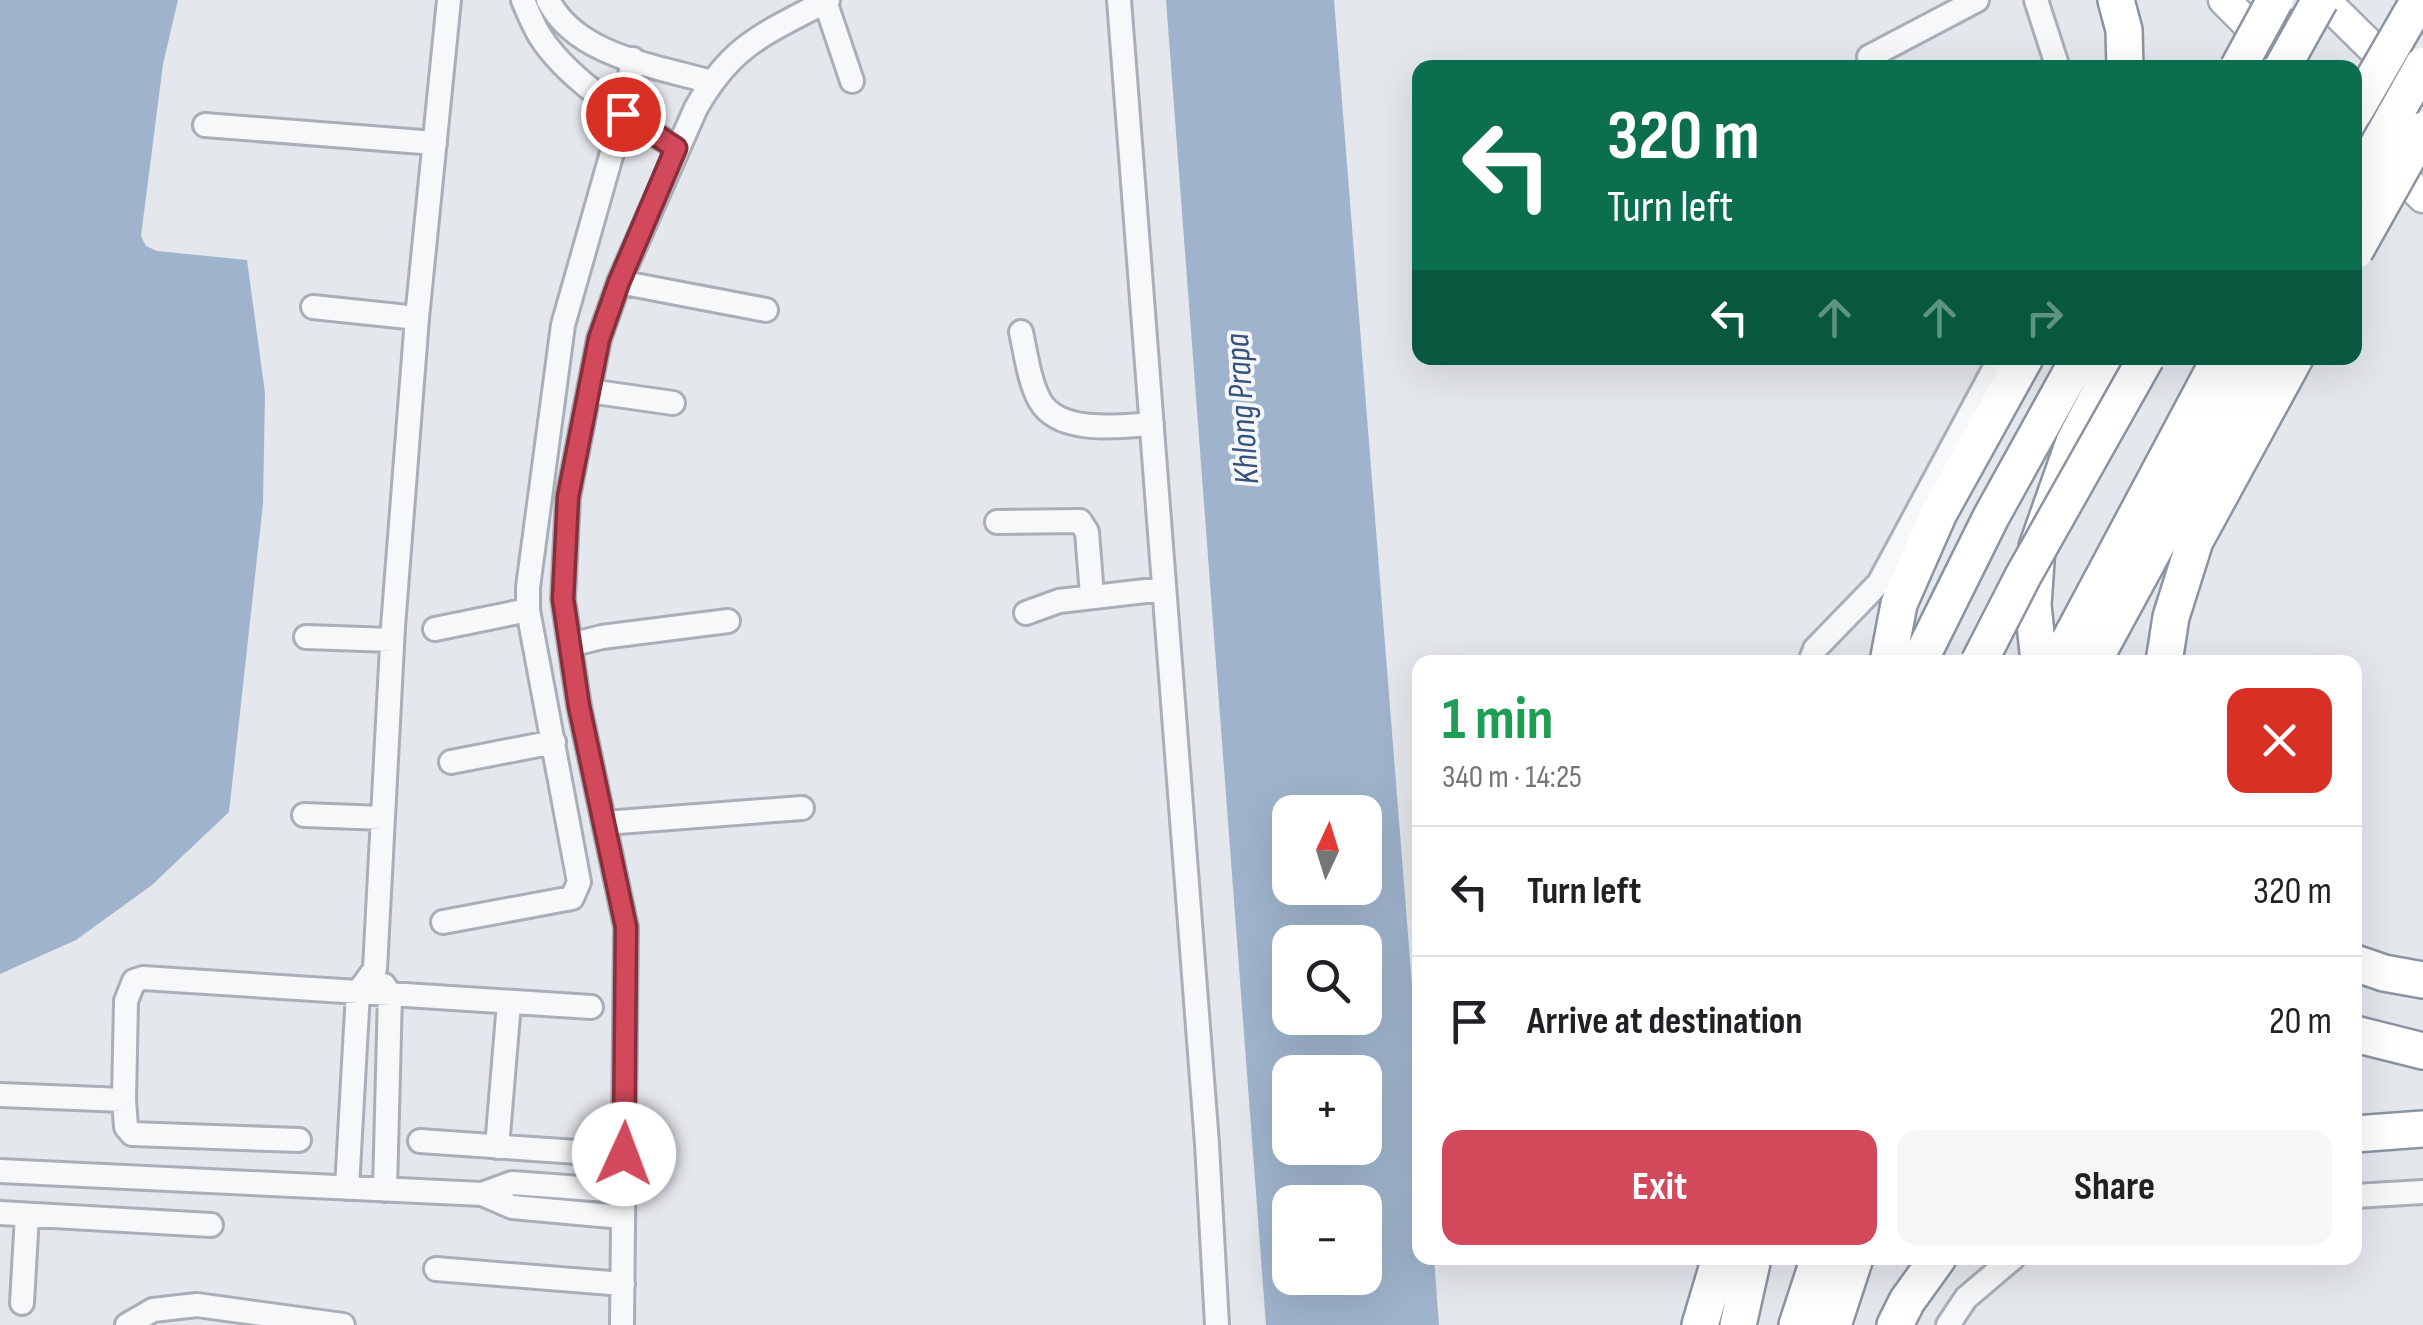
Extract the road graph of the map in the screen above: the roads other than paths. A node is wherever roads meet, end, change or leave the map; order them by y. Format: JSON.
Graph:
{"nodes":[{"id":1,"x":449,"y":0,"type":"edge"},
{"id":2,"x":523,"y":0,"type":"edge"},
{"id":3,"x":548,"y":0,"type":"edge"},
{"id":4,"x":1119,"y":0,"type":"edge"},
{"id":5,"x":1977,"y":0,"type":"edge"},
{"id":6,"x":2036,"y":0,"type":"edge"},
{"id":7,"x":2116,"y":0,"type":"edge"},
{"id":8,"x":2224,"y":0,"type":"edge"},
{"id":9,"x":2275,"y":0,"type":"edge"},
{"id":10,"x":2322,"y":0,"type":"edge"},
{"id":11,"x":2346,"y":0,"type":"edge"},
{"id":12,"x":2418,"y":0,"type":"edge"},
{"id":13,"x":827,"y":1,"type":"edge"},
{"id":14,"x":1869,"y":57,"type":"dead end"},
{"id":15,"x":634,"y":59,"type":"junction"},
{"id":16,"x":2055,"y":60,"type":"edge"},
{"id":17,"x":2126,"y":60,"type":"edge"},
{"id":18,"x":2242,"y":60,"type":"edge"},
{"id":19,"x":2284,"y":60,"type":"edge"},
{"id":20,"x":2287,"y":60,"type":"edge"},
{"id":21,"x":2312,"y":60,"type":"edge"},
{"id":22,"x":2423,"y":65,"type":"edge"},
{"id":23,"x":852,"y":81,"type":"dead end"},
{"id":24,"x":711,"y":82,"type":"junction"},
{"id":25,"x":2423,"y":98,"type":"edge"},
{"id":26,"x":2362,"y":99,"type":"edge"},
{"id":27,"x":623,"y":114,"type":"junction"},
{"id":28,"x":205,"y":125,"type":"dead end"},
{"id":29,"x":2423,"y":130,"type":"edge"},
{"id":30,"x":2362,"y":137,"type":"edge"},
{"id":31,"x":435,"y":143,"type":"junction"},
{"id":32,"x":676,"y":148,"type":"junction"},
{"id":33,"x":2362,"y":174,"type":"edge"},
{"id":34,"x":2423,"y":197,"type":"edge"},
{"id":35,"x":2362,"y":238,"type":"edge"},
{"id":36,"x":619,"y":282,"type":"junction"},
{"id":37,"x":313,"y":308,"type":"dead end"},
{"id":38,"x":766,"y":310,"type":"dead end"},
{"id":39,"x":417,"y":318,"type":"junction"},
{"id":40,"x":1020,"y":332,"type":"dead end"},
{"id":41,"x":1996,"y":365,"type":"edge"},
{"id":42,"x":2021,"y":365,"type":"edge"},
{"id":43,"x":2100,"y":365,"type":"edge"},
{"id":44,"x":2102,"y":365,"type":"edge"},
{"id":45,"x":2142,"y":365,"type":"edge"},
{"id":46,"x":2216,"y":365,"type":"edge"},
{"id":47,"x":2254,"y":365,"type":"edge"},
{"id":48,"x":2290,"y":365,"type":"edge"},
{"id":49,"x":590,"y":391,"type":"junction"},
{"id":50,"x":673,"y":403,"type":"dead end"},
{"id":51,"x":1152,"y":424,"type":"junction"},
{"id":52,"x":997,"y":522,"type":"dead end"},
{"id":53,"x":1163,"y":589,"type":"junction"},
{"id":54,"x":1092,"y":596,"type":"junction"},
{"id":55,"x":528,"y":610,"type":"junction"},
{"id":56,"x":1026,"y":613,"type":"dead end"},
{"id":57,"x":728,"y":621,"type":"dead end"},
{"id":58,"x":435,"y":629,"type":"dead end"},
{"id":59,"x":306,"y":636,"type":"dead end"},
{"id":60,"x":392,"y":640,"type":"junction"},
{"id":61,"x":570,"y":645,"type":"junction"},
{"id":62,"x":1813,"y":655,"type":"edge"},
{"id":63,"x":1889,"y":655,"type":"edge"},
{"id":64,"x":1922,"y":655,"type":"edge"},
{"id":65,"x":1984,"y":655,"type":"edge"},
{"id":66,"x":2037,"y":655,"type":"edge"},
{"id":67,"x":2062,"y":655,"type":"edge"},
{"id":68,"x":2096,"y":655,"type":"edge"},
{"id":69,"x":2165,"y":655,"type":"edge"},
{"id":70,"x":554,"y":742,"type":"junction"},
{"id":71,"x":451,"y":762,"type":"dead end"},
{"id":72,"x":802,"y":808,"type":"dead end"},
{"id":73,"x":304,"y":815,"type":"dead end"},
{"id":74,"x":383,"y":818,"type":"junction"},
{"id":75,"x":605,"y":824,"type":"junction"},
{"id":76,"x":443,"y":922,"type":"dead end"},
{"id":77,"x":2362,"y":965,"type":"edge"},
{"id":78,"x":375,"y":968,"type":"junction"},
{"id":79,"x":2423,"y":980,"type":"edge"},
{"id":80,"x":358,"y":992,"type":"junction"},
{"id":81,"x":390,"y":994,"type":"junction"},
{"id":82,"x":509,"y":1003,"type":"junction"},
{"id":83,"x":591,"y":1007,"type":"dead end"},
{"id":84,"x":2362,"y":1036,"type":"edge"},
{"id":85,"x":2423,"y":1051,"type":"edge"},
{"id":86,"x":0,"y":1095,"type":"edge"},
{"id":87,"x":124,"y":1100,"type":"junction"},
{"id":88,"x":2423,"y":1130,"type":"edge"},
{"id":89,"x":2362,"y":1134,"type":"edge"},
{"id":90,"x":299,"y":1140,"type":"dead end"},
{"id":91,"x":420,"y":1141,"type":"dead end"},
{"id":92,"x":497,"y":1147,"type":"junction"},
{"id":93,"x":577,"y":1152,"type":"dead end"},
{"id":94,"x":0,"y":1171,"type":"edge"},
{"id":95,"x":347,"y":1188,"type":"junction"},
{"id":96,"x":385,"y":1190,"type":"junction"},
{"id":97,"x":622,"y":1191,"type":"junction"},
{"id":98,"x":2423,"y":1192,"type":"edge"},
{"id":99,"x":482,"y":1194,"type":"junction"},
{"id":100,"x":2362,"y":1196,"type":"edge"},
{"id":101,"x":0,"y":1213,"type":"edge"},
{"id":102,"x":27,"y":1214,"type":"junction"},
{"id":103,"x":622,"y":1217,"type":"junction"},
{"id":104,"x":211,"y":1224,"type":"dead end"},
{"id":105,"x":1718,"y":1265,"type":"edge"},
{"id":106,"x":1751,"y":1265,"type":"edge"},
{"id":107,"x":1817,"y":1265,"type":"edge"},
{"id":108,"x":1853,"y":1265,"type":"edge"},
{"id":109,"x":1933,"y":1265,"type":"edge"},
{"id":110,"x":2005,"y":1265,"type":"edge"},
{"id":111,"x":436,"y":1269,"type":"dead end"},
{"id":112,"x":622,"y":1284,"type":"junction"},
{"id":113,"x":22,"y":1304,"type":"dead end"},
{"id":114,"x":297,"y":1321,"type":"edge"},
{"id":115,"x":127,"y":1325,"type":"edge"},
{"id":116,"x":342,"y":1325,"type":"edge"},
{"id":117,"x":622,"y":1325,"type":"edge"},
{"id":118,"x":1217,"y":1325,"type":"edge"},
{"id":119,"x":1700,"y":1325,"type":"edge"},
{"id":120,"x":1738,"y":1325,"type":"edge"},
{"id":121,"x":1797,"y":1325,"type":"edge"},
{"id":122,"x":1834,"y":1325,"type":"edge"},
{"id":123,"x":1895,"y":1325,"type":"edge"},
{"id":124,"x":1948,"y":1325,"type":"edge"}],
"edges":[{"from":1,"to":31,"type":"street"},
{"from":2,"to":27,"type":"street"},
{"from":3,"to":15,"type":"street"},
{"from":4,"to":51,"type":"street"},
{"from":5,"to":14,"type":"street"},
{"from":6,"to":16,"type":"street"},
{"from":7,"to":17,"type":"highway"},
{"from":8,"to":19,"type":"main road"},
{"from":9,"to":18,"type":"highway","bridge":true},
{"from":10,"to":20,"type":"highway","bridge":true},
{"from":10,"to":25,"type":"main road"},
{"from":11,"to":21,"type":"highway"},
{"from":12,"to":26,"type":"highway","bridge":true},
{"from":13,"to":23,"type":"street"},
{"from":13,"to":24,"type":"street"},
{"from":15,"to":24,"type":"street"},
{"from":15,"to":27,"type":"street"},
{"from":22,"to":33,"type":"highway","bridge":true},
{"from":24,"to":32,"type":"street"},
{"from":27,"to":32,"type":"street"},
{"from":27,"to":55,"type":"street"},
{"from":28,"to":31,"type":"street"},
{"from":29,"to":35,"type":"highway","bridge":true},
{"from":30,"to":34,"type":"main road"},
{"from":31,"to":39,"type":"street"},
{"from":32,"to":36,"type":"street"},
{"from":36,"to":38,"type":"street"},
{"from":36,"to":49,"type":"street"},
{"from":37,"to":39,"type":"street"},
{"from":39,"to":60,"type":"street"},
{"from":40,"to":51,"type":"street"},
{"from":41,"to":62,"type":"street"},
{"from":42,"to":63,"type":"highway"},
{"from":43,"to":64,"type":"highway"},
{"from":44,"to":66,"type":"highway"},
{"from":45,"to":65,"type":"highway","bridge":true},
{"from":46,"to":67,"type":"highway"},
{"from":47,"to":68,"type":"highway"},
{"from":48,"to":69,"type":"highway"},
{"from":49,"to":50,"type":"street"},
{"from":49,"to":61,"type":"street"},
{"from":51,"to":53,"type":"street"},
{"from":52,"to":54,"type":"street"},
{"from":53,"to":54,"type":"street"},
{"from":53,"to":118,"type":"street"},
{"from":54,"to":56,"type":"street"},
{"from":55,"to":58,"type":"street"},
{"from":55,"to":70,"type":"street"},
{"from":57,"to":61,"type":"street"},
{"from":59,"to":60,"type":"street"},
{"from":60,"to":74,"type":"street"},
{"from":61,"to":75,"type":"street"},
{"from":70,"to":71,"type":"street"},
{"from":70,"to":76,"type":"street"},
{"from":72,"to":75,"type":"street"},
{"from":73,"to":74,"type":"street"},
{"from":74,"to":78,"type":"street"},
{"from":75,"to":97,"type":"street"},
{"from":77,"to":79,"type":"highway"},
{"from":78,"to":80,"type":"street"},
{"from":78,"to":81,"type":"street"},
{"from":80,"to":81,"type":"street"},
{"from":80,"to":87,"type":"street"},
{"from":80,"to":95,"type":"street"},
{"from":81,"to":82,"type":"street"},
{"from":81,"to":96,"type":"street"},
{"from":82,"to":83,"type":"street"},
{"from":82,"to":92,"type":"street"},
{"from":84,"to":85,"type":"highway"},
{"from":86,"to":87,"type":"street"},
{"from":87,"to":90,"type":"street"},
{"from":88,"to":89,"type":"highway"},
{"from":91,"to":92,"type":"street"},
{"from":92,"to":93,"type":"street"},
{"from":94,"to":95,"type":"street"},
{"from":95,"to":96,"type":"street"},
{"from":96,"to":99,"type":"street"},
{"from":97,"to":99,"type":"street"},
{"from":97,"to":103,"type":"street"},
{"from":98,"to":100,"type":"street"},
{"from":99,"to":103,"type":"street"},
{"from":101,"to":102,"type":"street"},
{"from":102,"to":104,"type":"street"},
{"from":102,"to":113,"type":"street"},
{"from":103,"to":112,"type":"street"},
{"from":105,"to":119,"type":"highway"},
{"from":106,"to":120,"type":"highway"},
{"from":107,"to":121,"type":"highway"},
{"from":108,"to":122,"type":"highway"},
{"from":109,"to":123,"type":"highway"},
{"from":110,"to":124,"type":"street"},
{"from":111,"to":112,"type":"street"},
{"from":112,"to":117,"type":"street"},
{"from":114,"to":115,"type":"street"},
{"from":114,"to":116,"type":"street"}]}
